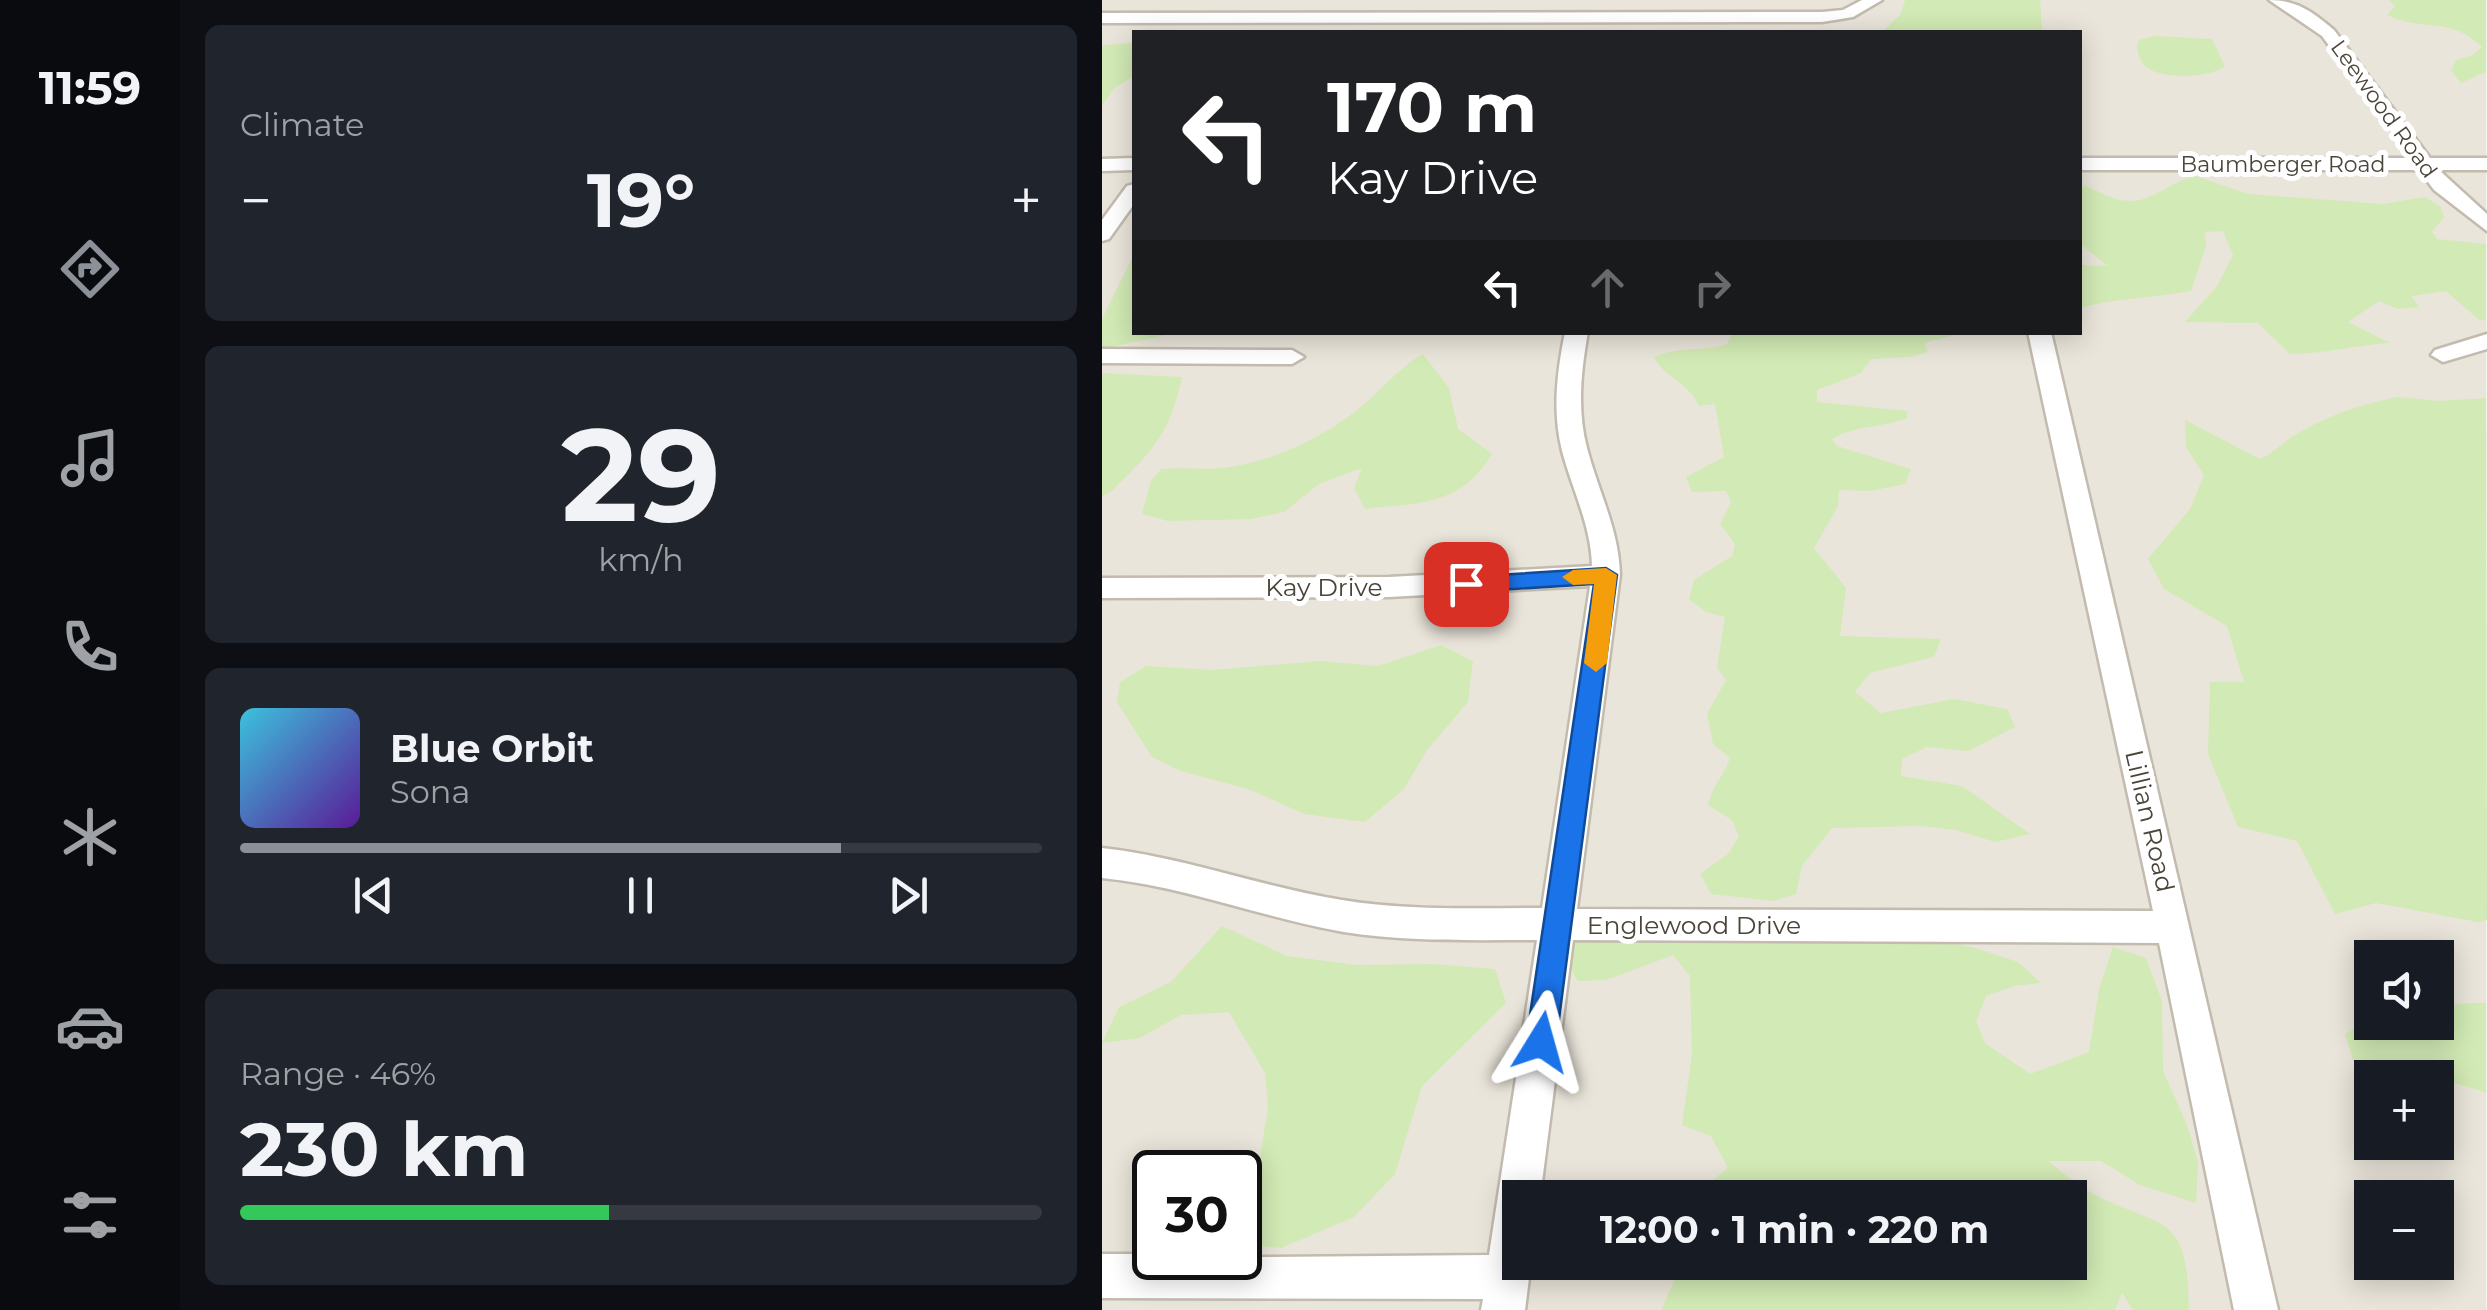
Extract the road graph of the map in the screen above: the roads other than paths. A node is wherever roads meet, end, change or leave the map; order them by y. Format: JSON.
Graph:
{"nodes":[{"id":1,"x":1272,"y":0,"type":"edge"},
{"id":2,"x":1874,"y":0,"type":"edge"},
{"id":3,"x":2319,"y":0,"type":"edge"},
{"id":4,"x":2284,"y":3,"type":"edge"},
{"id":5,"x":1102,"y":18,"type":"edge"},
{"id":6,"x":1254,"y":25,"type":"edge"},
{"id":7,"x":1132,"y":164,"type":"edge"},
{"id":8,"x":2082,"y":164,"type":"edge"},
{"id":9,"x":2422,"y":164,"type":"junction"},
{"id":10,"x":2486,"y":164,"type":"edge"},
{"id":11,"x":1102,"y":165,"type":"edge"},
{"id":12,"x":1132,"y":193,"type":"edge"},
{"id":13,"x":2486,"y":226,"type":"edge"},
{"id":14,"x":1102,"y":235,"type":"edge"},
{"id":15,"x":1576,"y":335,"type":"edge"},
{"id":16,"x":2040,"y":335,"type":"edge"},
{"id":17,"x":2486,"y":341,"type":"edge"},
{"id":18,"x":2443,"y":355,"type":"dead end"},
{"id":19,"x":1102,"y":356,"type":"edge"},
{"id":20,"x":1292,"y":357,"type":"dead end"},
{"id":21,"x":1606,"y":575,"type":"junction"},
{"id":22,"x":1102,"y":588,"type":"edge"},
{"id":23,"x":1102,"y":863,"type":"edge"},
{"id":24,"x":1558,"y":924,"type":"junction"},
{"id":25,"x":2173,"y":927,"type":"junction"},
{"id":26,"x":1102,"y":1276,"type":"edge"},
{"id":27,"x":1505,"y":1294,"type":"edge"},
{"id":28,"x":2256,"y":1310,"type":"edge"}],
"edges":[{"from":1,"to":6,"type":"street"},
{"from":2,"to":6,"type":"street"},
{"from":3,"to":4,"type":"street"},
{"from":4,"to":9,"type":"street","name":"Leewood Road"},
{"from":5,"to":6,"type":"street"},
{"from":7,"to":11,"type":"street"},
{"from":8,"to":9,"type":"street","name":"Baumberger Road"},
{"from":9,"to":10,"type":"street","name":"Baumberger Road"},
{"from":9,"to":13,"type":"street","name":"Leewood Road"},
{"from":12,"to":14,"type":"street"},
{"from":15,"to":21,"type":"street"},
{"from":16,"to":25,"type":"street","name":"Lillian Road"},
{"from":17,"to":18,"type":"street"},
{"from":19,"to":20,"type":"street"},
{"from":21,"to":22,"type":"street","name":"Kay Drive"},
{"from":21,"to":24,"type":"street"},
{"from":23,"to":24,"type":"street","name":"Englewood Drive"},
{"from":24,"to":25,"type":"street","name":"Englewood Drive"},
{"from":24,"to":27,"type":"street"},
{"from":25,"to":28,"type":"street","name":"Lillian Road"},
{"from":26,"to":27,"type":"street"}]}
